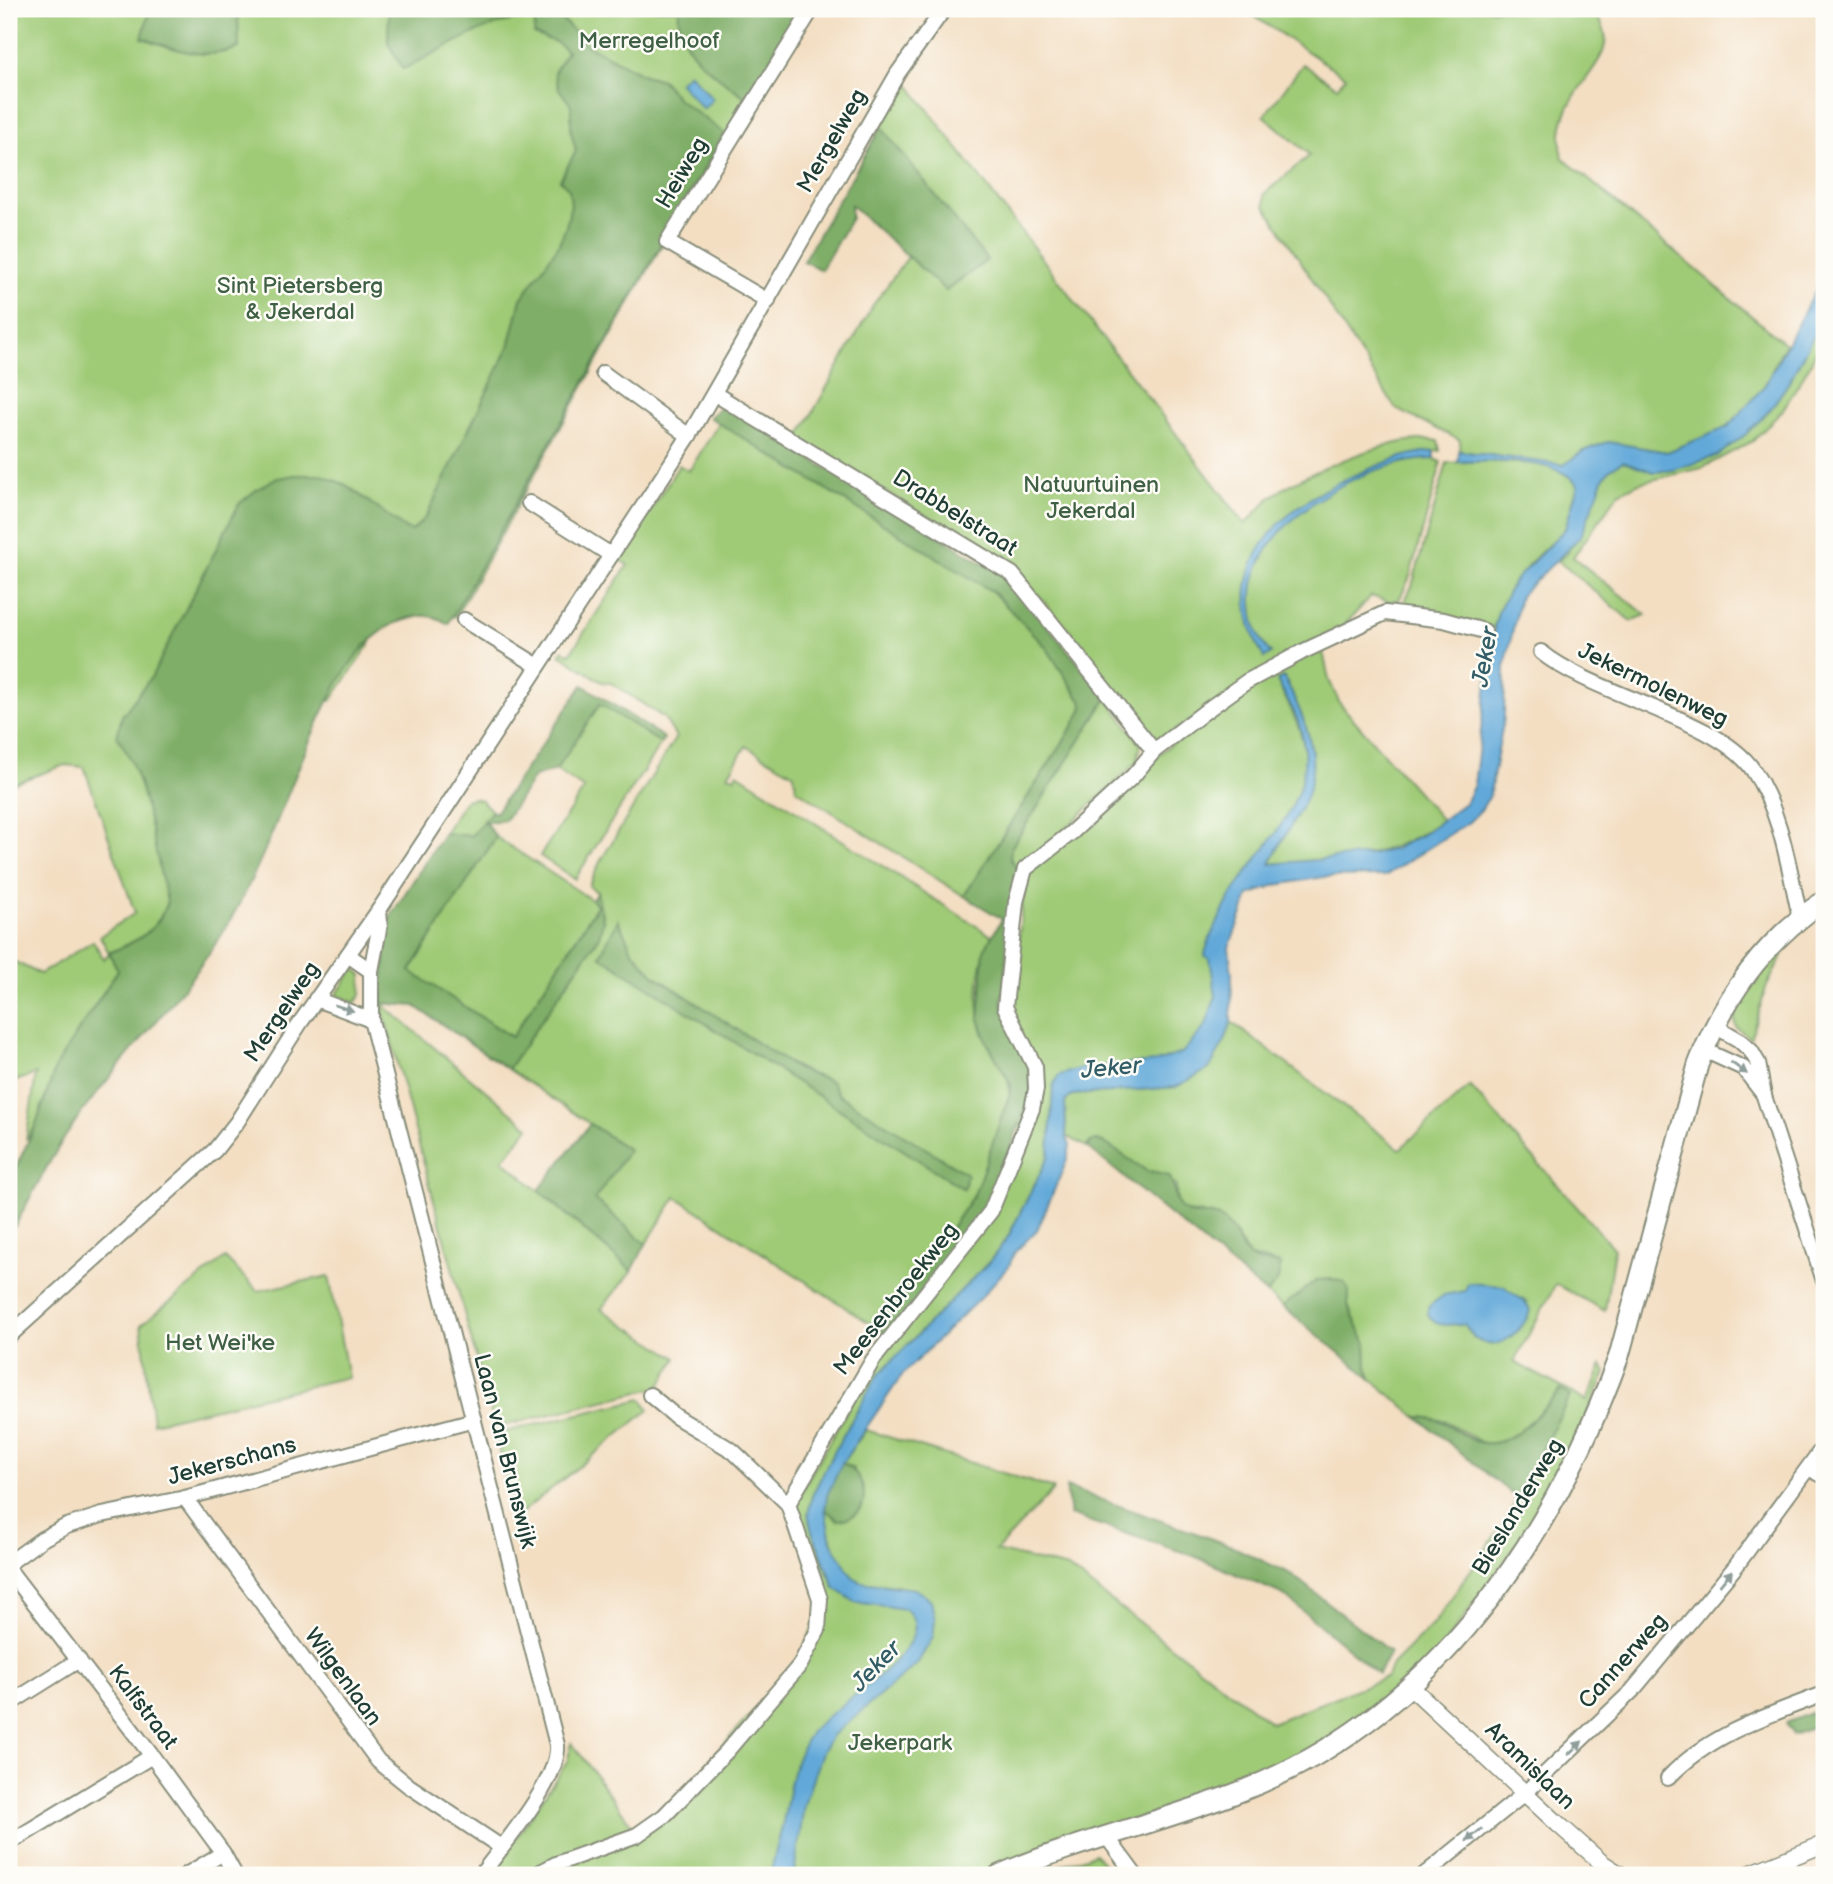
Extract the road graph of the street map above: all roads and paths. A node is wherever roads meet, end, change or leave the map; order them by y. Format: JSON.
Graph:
{"nodes":[{"id":1,"x":813,"y":9,"type":"edge"},
{"id":2,"x":944,"y":9,"type":"edge"},
{"id":3,"x":768,"y":301,"type":"junction"},
{"id":4,"x":603,"y":373,"type":"dead end"},
{"id":5,"x":715,"y":394,"type":"junction"},
{"id":6,"x":689,"y":436,"type":"junction"},
{"id":7,"x":529,"y":503,"type":"dead end"},
{"id":8,"x":611,"y":555,"type":"junction"},
{"id":9,"x":464,"y":620,"type":"dead end"},
{"id":10,"x":1484,"y":631,"type":"dead end"},
{"id":11,"x":1541,"y":652,"type":"dead end"},
{"id":12,"x":538,"y":666,"type":"junction"},
{"id":13,"x":1154,"y":751,"type":"junction"},
{"id":14,"x":1824,"y":901,"type":"edge"},
{"id":15,"x":379,"y":910,"type":"junction"},
{"id":16,"x":1800,"y":916,"type":"junction"},
{"id":17,"x":348,"y":956,"type":"junction"},
{"id":18,"x":371,"y":971,"type":"junction"},
{"id":19,"x":316,"y":999,"type":"junction"},
{"id":20,"x":371,"y":1020,"type":"junction"},
{"id":21,"x":1715,"y":1026,"type":"junction"},
{"id":22,"x":1704,"y":1050,"type":"junction"},
{"id":23,"x":1764,"y":1096,"type":"junction"},
{"id":24,"x":1824,"y":1280,"type":"edge"},
{"id":25,"x":9,"y":1336,"type":"edge"},
{"id":26,"x":650,"y":1395,"type":"dead end"},
{"id":27,"x":474,"y":1420,"type":"junction"},
{"id":28,"x":1824,"y":1446,"type":"edge"},
{"id":29,"x":1810,"y":1469,"type":"junction"},
{"id":30,"x":1824,"y":1476,"type":"edge"},
{"id":31,"x":185,"y":1498,"type":"junction"},
{"id":32,"x":788,"y":1504,"type":"junction"},
{"id":33,"x":9,"y":1563,"type":"edge"},
{"id":34,"x":9,"y":1570,"type":"edge"},
{"id":35,"x":79,"y":1660,"type":"junction"},
{"id":36,"x":1411,"y":1687,"type":"junction"},
{"id":37,"x":1824,"y":1694,"type":"edge"},
{"id":38,"x":9,"y":1704,"type":"edge"},
{"id":39,"x":152,"y":1756,"type":"junction"},
{"id":40,"x":1668,"y":1778,"type":"dead end"},
{"id":41,"x":1524,"y":1794,"type":"junction"},
{"id":42,"x":1107,"y":1837,"type":"junction"},
{"id":43,"x":9,"y":1843,"type":"edge"},
{"id":44,"x":1824,"y":1844,"type":"edge"},
{"id":45,"x":502,"y":1847,"type":"junction"},
{"id":46,"x":223,"y":1853,"type":"junction"},
{"id":47,"x":186,"y":1875,"type":"edge"},
{"id":48,"x":235,"y":1875,"type":"edge"},
{"id":49,"x":481,"y":1875,"type":"edge"},
{"id":50,"x":535,"y":1875,"type":"edge"},
{"id":51,"x":999,"y":1875,"type":"edge"},
{"id":52,"x":1135,"y":1875,"type":"edge"},
{"id":53,"x":1424,"y":1875,"type":"edge"},
{"id":54,"x":1620,"y":1875,"type":"edge"},
{"id":55,"x":1747,"y":1875,"type":"edge"}],
"edges":[{"from":1,"to":3,"type":"street","name":"Heiweg"},
{"from":2,"to":3,"type":"street","name":"Mergelweg"},
{"from":3,"to":5,"type":"street","name":"Mergelweg"},
{"from":4,"to":6,"type":"street"},
{"from":5,"to":6,"type":"street","name":"Mergelweg"},
{"from":5,"to":13,"type":"street","name":"Drabbelstraat"},
{"from":6,"to":8,"type":"street","name":"Mergelweg"},
{"from":7,"to":8,"type":"street"},
{"from":8,"to":12,"type":"street","name":"Mergelweg"},
{"from":9,"to":12,"type":"street"},
{"from":10,"to":13,"type":"street"},
{"from":11,"to":16,"type":"street","name":"Jekermolenweg"},
{"from":12,"to":15,"type":"street","name":"Mergelweg"},
{"from":13,"to":32,"type":"street","name":"Meesenbroekweg"},
{"from":14,"to":16,"type":"main road"},
{"from":15,"to":17,"type":"street","name":"Mergelweg"},
{"from":15,"to":18,"type":"street","name":"Laan van Brunswijk"},
{"from":16,"to":21,"type":"main road"},
{"from":17,"to":18,"type":"street"},
{"from":17,"to":19,"type":"street","name":"Mergelweg"},
{"from":18,"to":20,"type":"street","name":"Laan van Brunswijk"},
{"from":19,"to":20,"type":"street","one_way":true},
{"from":19,"to":25,"type":"street","name":"Mergelweg"},
{"from":20,"to":27,"type":"street","name":"Laan van Brunswijk"},
{"from":21,"to":22,"type":"main road"},
{"from":21,"to":23,"type":"street"},
{"from":22,"to":23,"type":"street","one_way":true},
{"from":22,"to":36,"type":"main road","name":"Bieslanderweg"},
{"from":23,"to":24,"type":"street"},
{"from":26,"to":32,"type":"street"},
{"from":27,"to":31,"type":"street","name":"Jekerschans"},
{"from":27,"to":45,"type":"street","name":"Laan van Brunswijk"},
{"from":28,"to":29,"type":"street","name":"Cannerweg"},
{"from":29,"to":30,"type":"street"},
{"from":41,"to":29,"type":"street","name":"Cannerweg","one_way":true},
{"from":31,"to":33,"type":"street","name":"Jekerschans"},
{"from":31,"to":45,"type":"street","name":"Wilgenlaan"},
{"from":32,"to":50,"type":"street"},
{"from":34,"to":35,"type":"street","name":"Kalfstraat"},
{"from":35,"to":38,"type":"street"},
{"from":35,"to":39,"type":"street","name":"Kalfstraat"},
{"from":36,"to":41,"type":"street","name":"Aramislaan"},
{"from":36,"to":42,"type":"main road","name":"Bieslanderweg"},
{"from":37,"to":40,"type":"street"},
{"from":39,"to":43,"type":"street"},
{"from":39,"to":46,"type":"street","name":"Kalfstraat"},
{"from":41,"to":53,"type":"street","name":"Cannerweg","one_way":true},
{"from":41,"to":54,"type":"street","name":"Aramislaan"},
{"from":42,"to":51,"type":"main road","name":"Bieslanderweg"},
{"from":42,"to":52,"type":"street"},
{"from":44,"to":55,"type":"street"},
{"from":45,"to":49,"type":"street","name":"Laan van Brunswijk"},
{"from":46,"to":47,"type":"street"},
{"from":46,"to":48,"type":"street","name":"Kalfstraat"}]}
